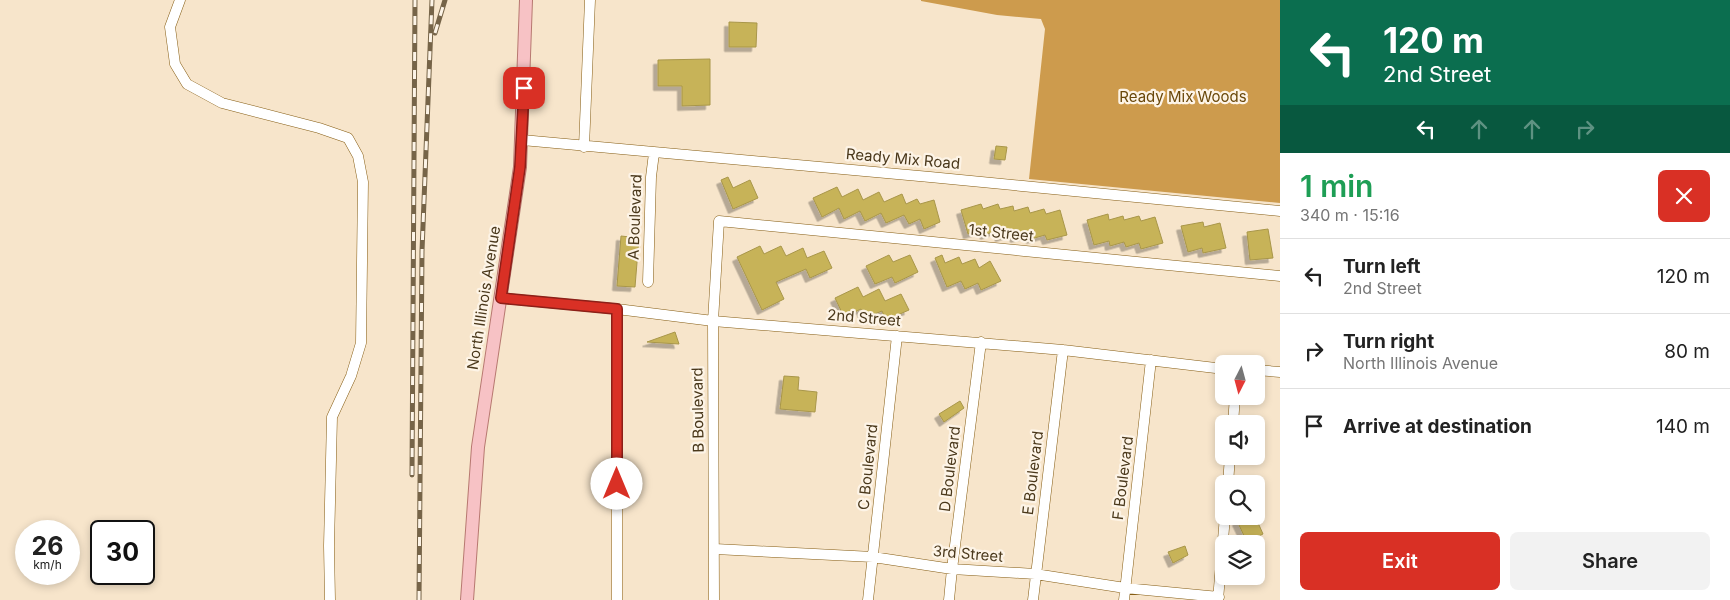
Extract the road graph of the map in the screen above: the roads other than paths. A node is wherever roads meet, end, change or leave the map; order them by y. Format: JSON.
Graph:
{"nodes":[{"id":1,"x":180,"y":0,"type":"edge"},
{"id":2,"x":526,"y":0,"type":"edge"},
{"id":3,"x":590,"y":0,"type":"edge"},
{"id":4,"x":522,"y":140,"type":"junction"},
{"id":5,"x":584,"y":146,"type":"junction"},
{"id":6,"x":654,"y":153,"type":"junction"},
{"id":7,"x":1280,"y":211,"type":"edge"},
{"id":8,"x":719,"y":221,"type":"joint"},
{"id":9,"x":1280,"y":276,"type":"edge"},
{"id":10,"x":648,"y":282,"type":"dead end"},
{"id":11,"x":501,"y":298,"type":"junction"},
{"id":12,"x":617,"y":309,"type":"junction"},
{"id":13,"x":712,"y":321,"type":"junction"},
{"id":14,"x":897,"y":336,"type":"junction"},
{"id":15,"x":981,"y":342,"type":"junction"},
{"id":16,"x":1064,"y":350,"type":"junction"},
{"id":17,"x":1151,"y":360,"type":"junction"},
{"id":18,"x":1215,"y":368,"type":"edge"},
{"id":19,"x":1265,"y":371,"type":"edge"},
{"id":20,"x":1280,"y":372,"type":"edge"},
{"id":21,"x":1224,"y":525,"type":"edge"},
{"id":22,"x":715,"y":549,"type":"junction"},
{"id":23,"x":873,"y":557,"type":"junction"},
{"id":24,"x":952,"y":569,"type":"junction"},
{"id":25,"x":1035,"y":574,"type":"junction"},
{"id":26,"x":1125,"y":588,"type":"junction"},
{"id":27,"x":1218,"y":598,"type":"edge"},
{"id":28,"x":330,"y":600,"type":"edge"},
{"id":29,"x":467,"y":600,"type":"edge"},
{"id":30,"x":616,"y":600,"type":"edge"},
{"id":31,"x":714,"y":600,"type":"edge"},
{"id":32,"x":868,"y":600,"type":"edge"},
{"id":33,"x":949,"y":600,"type":"edge"},
{"id":34,"x":1033,"y":600,"type":"edge"},
{"id":35,"x":1124,"y":600,"type":"edge"}],
"edges":[{"from":1,"to":28,"type":"street"},
{"from":2,"to":4,"type":"main road","name":"North Illinois Avenue"},
{"from":3,"to":5,"type":"street"},
{"from":4,"to":5,"type":"street","name":"Ready Mix Road"},
{"from":4,"to":11,"type":"main road","name":"North Illinois Avenue"},
{"from":5,"to":6,"type":"street","name":"Ready Mix Road"},
{"from":6,"to":7,"type":"street","name":"Ready Mix Road"},
{"from":6,"to":10,"type":"street","name":"A Boulevard"},
{"from":8,"to":9,"type":"street","name":"1st Street"},
{"from":8,"to":13,"type":"street","name":"B Boulevard"},
{"from":11,"to":12,"type":"street","name":"2nd Street"},
{"from":11,"to":29,"type":"main road","name":"North Illinois Avenue"},
{"from":12,"to":13,"type":"street","name":"2nd Street"},
{"from":12,"to":30,"type":"street"},
{"from":13,"to":14,"type":"street","name":"2nd Street"},
{"from":13,"to":22,"type":"street","name":"B Boulevard"},
{"from":14,"to":15,"type":"street","name":"2nd Street"},
{"from":14,"to":23,"type":"street","name":"C Boulevard"},
{"from":15,"to":16,"type":"street","name":"2nd Street"},
{"from":15,"to":24,"type":"street","name":"D Boulevard"},
{"from":16,"to":17,"type":"street","name":"2nd Street"},
{"from":16,"to":25,"type":"street","name":"E Boulevard"},
{"from":17,"to":18,"type":"street","name":"2nd Street"},
{"from":17,"to":26,"type":"street","name":"F Boulevard"},
{"from":19,"to":20,"type":"street"},
{"from":21,"to":27,"type":"street"},
{"from":22,"to":23,"type":"street","name":"3rd Street"},
{"from":22,"to":31,"type":"street","name":"B Boulevard"},
{"from":23,"to":24,"type":"street","name":"3rd Street"},
{"from":23,"to":32,"type":"street","name":"C Boulevard"},
{"from":24,"to":25,"type":"street","name":"3rd Street"},
{"from":24,"to":33,"type":"street","name":"D Boulevard"},
{"from":25,"to":26,"type":"street","name":"3rd Street"},
{"from":25,"to":34,"type":"street","name":"E Boulevard"},
{"from":26,"to":27,"type":"street","name":"3rd Street"},
{"from":26,"to":35,"type":"street","name":"F Boulevard"}]}
